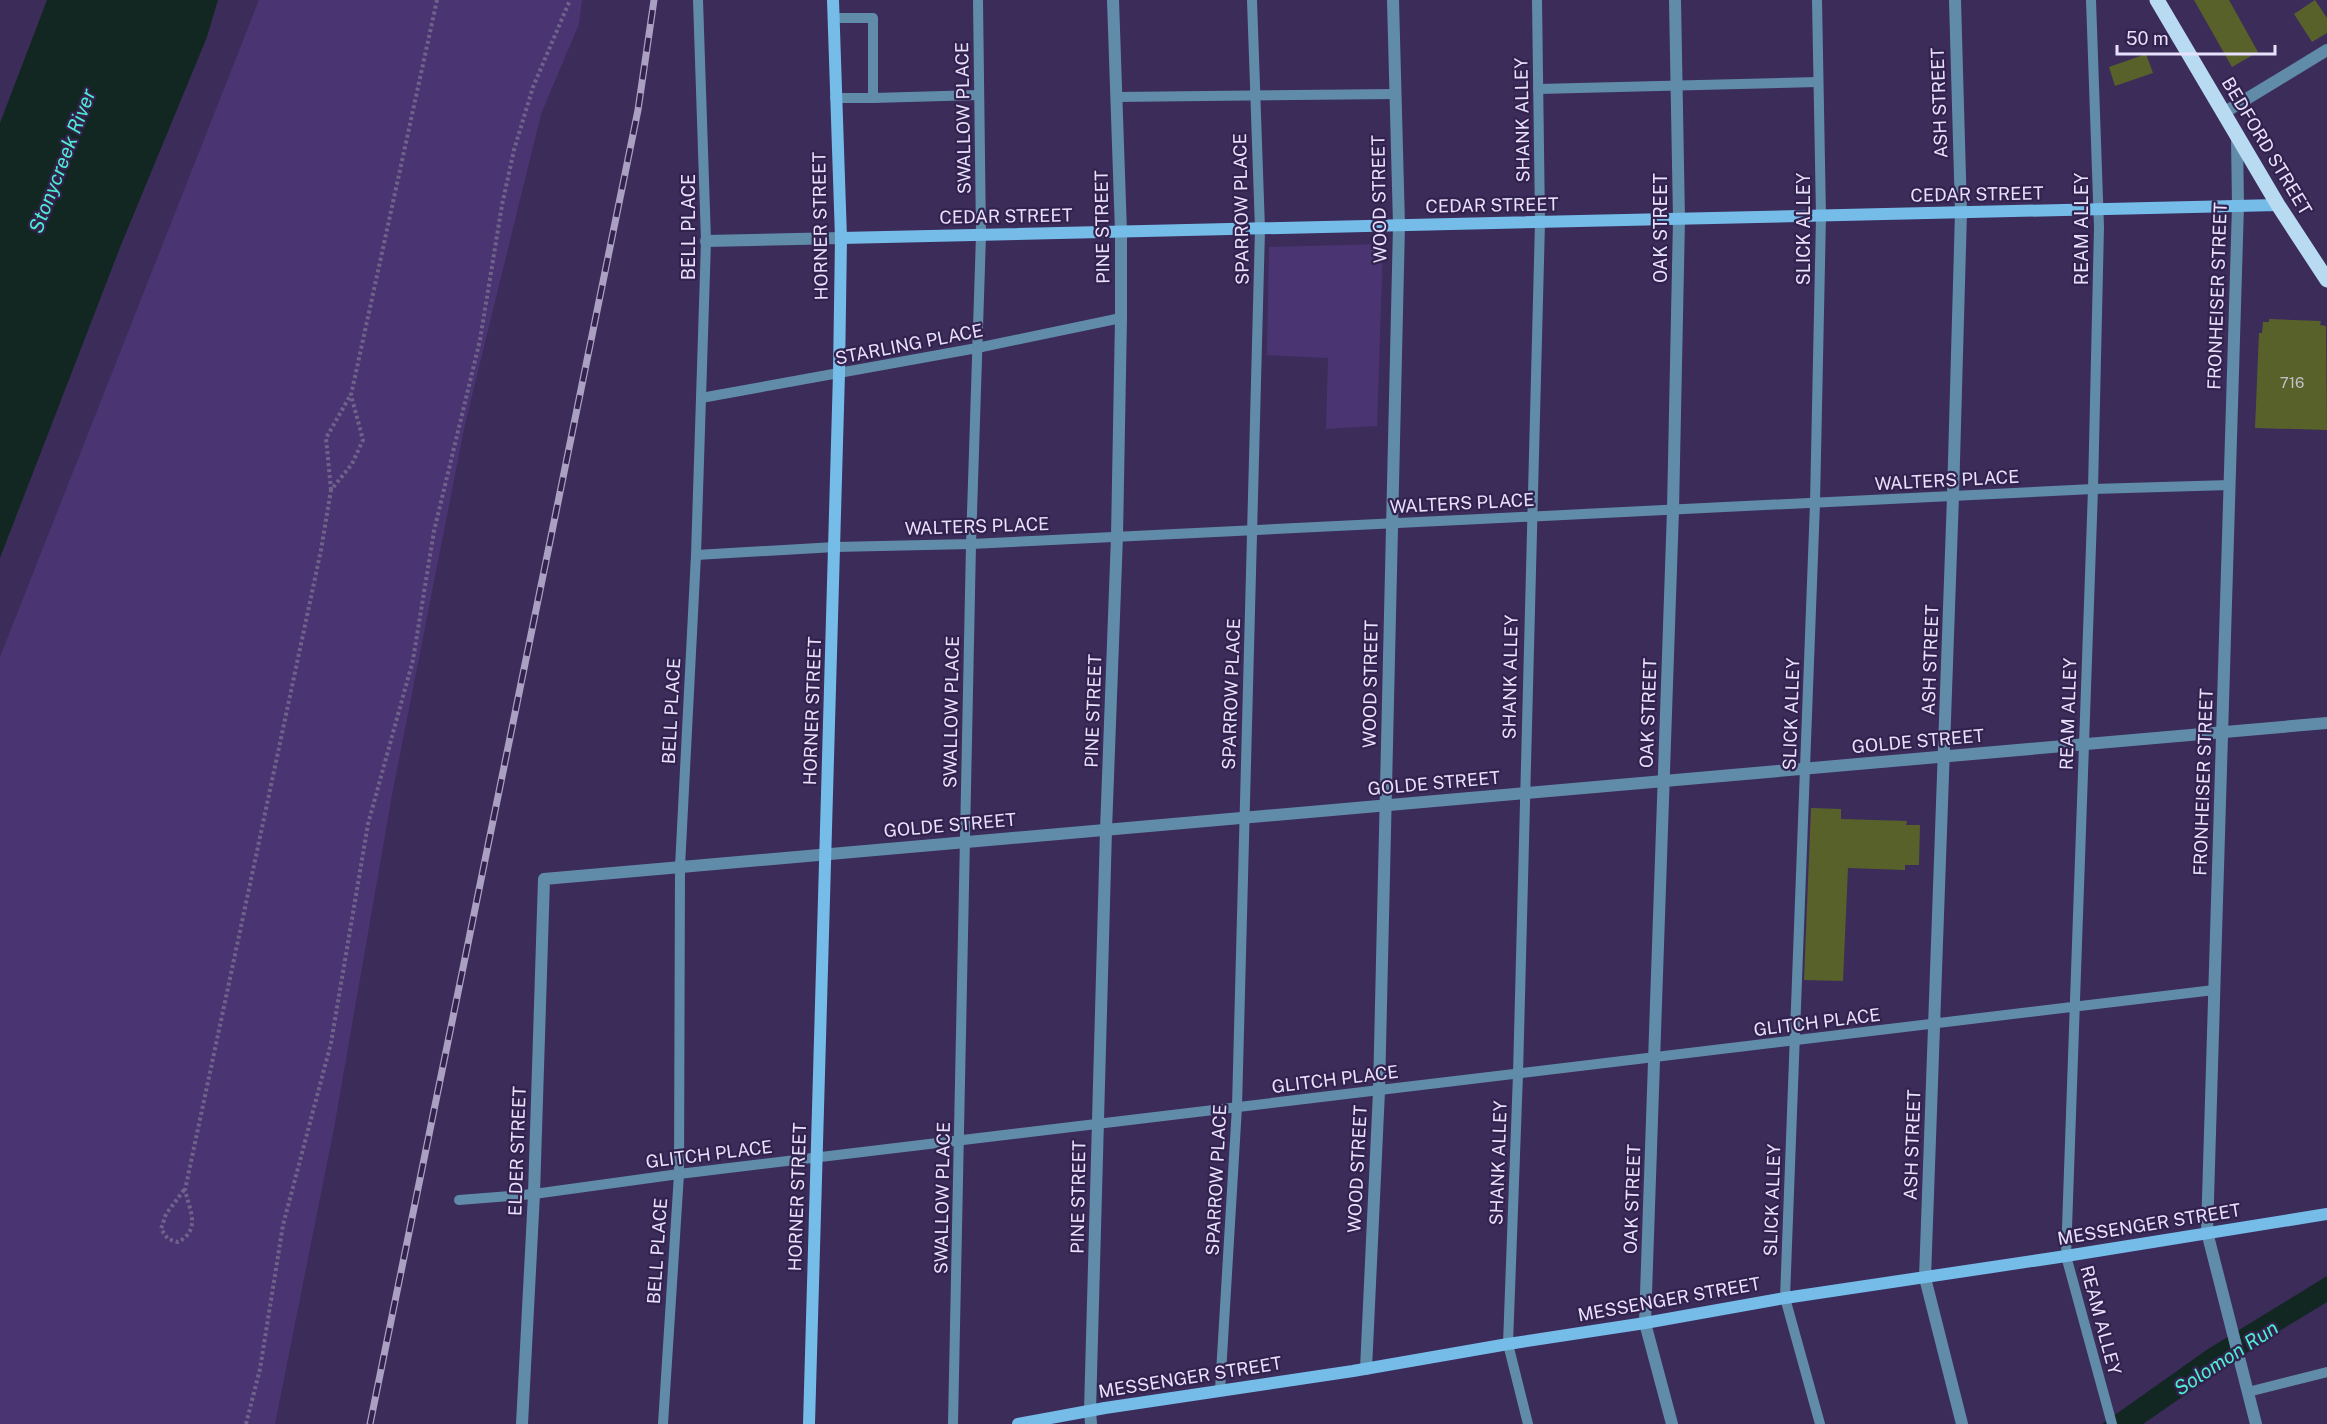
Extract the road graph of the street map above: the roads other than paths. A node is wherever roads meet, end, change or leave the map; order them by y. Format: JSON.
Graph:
{"nodes":[{"id":1,"x":698,"y":0,"type":"edge"},
{"id":2,"x":833,"y":0,"type":"edge"},
{"id":3,"x":978,"y":0,"type":"edge"},
{"id":4,"x":1113,"y":0,"type":"edge"},
{"id":5,"x":1252,"y":0,"type":"edge"},
{"id":6,"x":1393,"y":0,"type":"edge"},
{"id":7,"x":1537,"y":0,"type":"edge"},
{"id":8,"x":1675,"y":0,"type":"edge"},
{"id":9,"x":1817,"y":0,"type":"edge"},
{"id":10,"x":1954,"y":0,"type":"edge"},
{"id":11,"x":2091,"y":0,"type":"edge"},
{"id":12,"x":2157,"y":0,"type":"edge"},
{"id":13,"x":834,"y":18,"type":"junction"},
{"id":14,"x":2327,"y":50,"type":"edge"},
{"id":15,"x":1818,"y":82,"type":"junction"},
{"id":16,"x":1677,"y":86,"type":"junction"},
{"id":17,"x":1538,"y":89,"type":"junction"},
{"id":18,"x":1256,"y":94,"type":"junction"},
{"id":19,"x":1396,"y":94,"type":"junction"},
{"id":20,"x":979,"y":95,"type":"junction"},
{"id":21,"x":1116,"y":97,"type":"junction"},
{"id":22,"x":836,"y":98,"type":"junction"},
{"id":23,"x":873,"y":98,"type":"junction"},
{"id":24,"x":2224,"y":112,"type":"junction"},
{"id":25,"x":2237,"y":135,"type":"junction"},
{"id":26,"x":2238,"y":206,"type":"junction"},
{"id":27,"x":2278,"y":206,"type":"junction"},
{"id":28,"x":2099,"y":209,"type":"junction"},
{"id":29,"x":1961,"y":212,"type":"junction"},
{"id":30,"x":1821,"y":216,"type":"junction"},
{"id":31,"x":1679,"y":219,"type":"junction"},
{"id":32,"x":1540,"y":222,"type":"junction"},
{"id":33,"x":1399,"y":225,"type":"junction"},
{"id":34,"x":1260,"y":228,"type":"junction"},
{"id":35,"x":1121,"y":232,"type":"junction"},
{"id":36,"x":981,"y":235,"type":"junction"},
{"id":37,"x":841,"y":238,"type":"junction"},
{"id":38,"x":706,"y":242,"type":"junction"},
{"id":39,"x":2327,"y":280,"type":"edge"},
{"id":40,"x":1121,"y":318,"type":"junction"},
{"id":41,"x":977,"y":348,"type":"junction"},
{"id":42,"x":839,"y":374,"type":"junction"},
{"id":43,"x":701,"y":398,"type":"junction"},
{"id":44,"x":2230,"y":485,"type":"junction"},
{"id":45,"x":2093,"y":489,"type":"junction"},
{"id":46,"x":1953,"y":496,"type":"junction"},
{"id":47,"x":1815,"y":503,"type":"junction"},
{"id":48,"x":1673,"y":510,"type":"junction"},
{"id":49,"x":1531,"y":516,"type":"junction"},
{"id":50,"x":1392,"y":523,"type":"junction"},
{"id":51,"x":1253,"y":531,"type":"junction"},
{"id":52,"x":1117,"y":536,"type":"junction"},
{"id":53,"x":971,"y":544,"type":"junction"},
{"id":54,"x":835,"y":547,"type":"junction"},
{"id":55,"x":696,"y":555,"type":"junction"},
{"id":56,"x":2327,"y":723,"type":"edge"},
{"id":57,"x":2222,"y":732,"type":"junction"},
{"id":58,"x":2083,"y":744,"type":"junction"},
{"id":59,"x":1944,"y":757,"type":"junction"},
{"id":60,"x":1806,"y":768,"type":"junction"},
{"id":61,"x":1664,"y":781,"type":"junction"},
{"id":62,"x":1524,"y":793,"type":"junction"},
{"id":63,"x":1385,"y":806,"type":"junction"},
{"id":64,"x":1244,"y":818,"type":"junction"},
{"id":65,"x":1106,"y":830,"type":"junction"},
{"id":66,"x":964,"y":842,"type":"junction"},
{"id":67,"x":825,"y":854,"type":"junction"},
{"id":68,"x":680,"y":867,"type":"junction"},
{"id":69,"x":544,"y":879,"type":"joint"},
{"id":70,"x":2214,"y":990,"type":"junction"},
{"id":71,"x":2076,"y":1007,"type":"junction"},
{"id":72,"x":1935,"y":1023,"type":"junction"},
{"id":73,"x":1795,"y":1042,"type":"junction"},
{"id":74,"x":1655,"y":1057,"type":"junction"},
{"id":75,"x":1518,"y":1074,"type":"junction"},
{"id":76,"x":1378,"y":1090,"type":"junction"},
{"id":77,"x":1237,"y":1107,"type":"junction"},
{"id":78,"x":1098,"y":1124,"type":"junction"},
{"id":79,"x":960,"y":1142,"type":"junction"},
{"id":80,"x":816,"y":1158,"type":"junction"},
{"id":81,"x":679,"y":1174,"type":"junction"},
{"id":82,"x":534,"y":1194,"type":"junction"},
{"id":83,"x":459,"y":1200,"type":"dead end"},
{"id":84,"x":2327,"y":1214,"type":"edge"},
{"id":85,"x":2207,"y":1232,"type":"junction"},
{"id":86,"x":2066,"y":1256,"type":"junction"},
{"id":87,"x":1925,"y":1278,"type":"junction"},
{"id":88,"x":1785,"y":1298,"type":"junction"},
{"id":89,"x":1645,"y":1323,"type":"junction"},
{"id":90,"x":1508,"y":1344,"type":"junction"},
{"id":91,"x":1366,"y":1369,"type":"junction"},
{"id":92,"x":2327,"y":1372,"type":"edge"},
{"id":93,"x":1220,"y":1390,"type":"junction"},
{"id":94,"x":2248,"y":1392,"type":"junction"},
{"id":95,"x":1090,"y":1411,"type":"junction"},
{"id":96,"x":522,"y":1424,"type":"edge"},
{"id":97,"x":663,"y":1424,"type":"edge"},
{"id":98,"x":809,"y":1424,"type":"edge"},
{"id":99,"x":953,"y":1424,"type":"edge"},
{"id":100,"x":1018,"y":1424,"type":"edge"},
{"id":101,"x":1091,"y":1424,"type":"edge"},
{"id":102,"x":1528,"y":1424,"type":"edge"},
{"id":103,"x":1672,"y":1424,"type":"edge"},
{"id":104,"x":1820,"y":1424,"type":"edge"},
{"id":105,"x":1962,"y":1424,"type":"edge"},
{"id":106,"x":2112,"y":1424,"type":"edge"},
{"id":107,"x":2256,"y":1424,"type":"edge"}],
"edges":[{"from":1,"to":38,"type":"lane","name":"BELL PLACE"},
{"from":2,"to":13,"type":"street","name":"HORNER STREET"},
{"from":3,"to":20,"type":"lane","name":"SWALLOW PLACE"},
{"from":4,"to":21,"type":"street","name":"PINE STREET"},
{"from":5,"to":18,"type":"lane","name":"SPARROW PLACE"},
{"from":6,"to":19,"type":"street","name":"WOOD STREET"},
{"from":7,"to":17,"type":"lane","name":"SHANK ALLEY"},
{"from":8,"to":16,"type":"street","name":"OAK STREET"},
{"from":9,"to":15,"type":"lane","name":"SLICK ALLEY"},
{"from":10,"to":29,"type":"street","name":"ASH STREET"},
{"from":11,"to":28,"type":"lane","name":"REAM ALLEY"},
{"from":12,"to":24,"type":"main road","name":"BEDFORD STREET"},
{"from":13,"to":22,"type":"street","name":"HORNER STREET"},
{"from":13,"to":23,"type":"lane"},
{"from":14,"to":24,"type":"street"},
{"from":15,"to":16,"type":"lane"},
{"from":15,"to":30,"type":"lane","name":"SLICK ALLEY"},
{"from":16,"to":17,"type":"lane"},
{"from":16,"to":31,"type":"street","name":"OAK STREET"},
{"from":17,"to":32,"type":"lane","name":"SHANK ALLEY"},
{"from":18,"to":19,"type":"lane"},
{"from":18,"to":21,"type":"lane"},
{"from":18,"to":34,"type":"lane","name":"SPARROW PLACE"},
{"from":19,"to":33,"type":"street","name":"WOOD STREET"},
{"from":20,"to":23,"type":"lane"},
{"from":20,"to":36,"type":"lane","name":"SWALLOW PLACE"},
{"from":21,"to":35,"type":"street","name":"PINE STREET"},
{"from":22,"to":23,"type":"lane"},
{"from":22,"to":37,"type":"street","name":"HORNER STREET"},
{"from":24,"to":25,"type":"main road","name":"BEDFORD STREET"},
{"from":25,"to":26,"type":"street","name":"FRONHEISER STREET"},
{"from":25,"to":27,"type":"main road","name":"BEDFORD STREET"},
{"from":26,"to":27,"type":"street","name":"CEDAR STREET"},
{"from":26,"to":28,"type":"street","name":"CEDAR STREET"},
{"from":26,"to":44,"type":"street","name":"FRONHEISER STREET"},
{"from":27,"to":39,"type":"main road","name":"BEDFORD STREET"},
{"from":28,"to":29,"type":"street","name":"CEDAR STREET"},
{"from":28,"to":45,"type":"lane","name":"REAM ALLEY"},
{"from":29,"to":30,"type":"street","name":"CEDAR STREET"},
{"from":29,"to":46,"type":"street","name":"ASH STREET"},
{"from":30,"to":31,"type":"street","name":"CEDAR STREET"},
{"from":30,"to":47,"type":"lane","name":"SLICK ALLEY"},
{"from":31,"to":32,"type":"street","name":"CEDAR STREET"},
{"from":31,"to":48,"type":"street","name":"OAK STREET"},
{"from":32,"to":33,"type":"street","name":"CEDAR STREET"},
{"from":32,"to":49,"type":"lane","name":"SHANK ALLEY"},
{"from":33,"to":34,"type":"street","name":"CEDAR STREET"},
{"from":33,"to":50,"type":"street","name":"WOOD STREET"},
{"from":34,"to":35,"type":"street","name":"CEDAR STREET"},
{"from":34,"to":51,"type":"lane","name":"SPARROW PLACE"},
{"from":35,"to":36,"type":"street","name":"CEDAR STREET"},
{"from":35,"to":40,"type":"street","name":"PINE STREET"},
{"from":36,"to":37,"type":"street","name":"CEDAR STREET"},
{"from":36,"to":41,"type":"lane","name":"SWALLOW PLACE"},
{"from":37,"to":38,"type":"street","name":"CEDAR STREET"},
{"from":37,"to":42,"type":"street","name":"HORNER STREET"},
{"from":38,"to":43,"type":"lane","name":"BELL PLACE"},
{"from":40,"to":41,"type":"lane","name":"STARLING PLACE"},
{"from":40,"to":52,"type":"street","name":"PINE STREET"},
{"from":41,"to":42,"type":"lane","name":"STARLING PLACE"},
{"from":41,"to":53,"type":"lane","name":"SWALLOW PLACE"},
{"from":42,"to":43,"type":"lane","name":"STARLING PLACE"},
{"from":42,"to":54,"type":"street","name":"HORNER STREET"},
{"from":43,"to":55,"type":"lane","name":"BELL PLACE"},
{"from":44,"to":45,"type":"lane","name":"WALTERS PLACE"},
{"from":44,"to":57,"type":"street","name":"FRONHEISER STREET"},
{"from":45,"to":46,"type":"lane","name":"WALTERS PLACE"},
{"from":45,"to":58,"type":"lane","name":"REAM ALLEY"},
{"from":46,"to":47,"type":"lane","name":"WALTERS PLACE"},
{"from":46,"to":59,"type":"street","name":"ASH STREET"},
{"from":47,"to":48,"type":"lane","name":"WALTERS PLACE"},
{"from":47,"to":60,"type":"lane","name":"SLICK ALLEY"},
{"from":48,"to":49,"type":"lane","name":"WALTERS PLACE"},
{"from":48,"to":61,"type":"street","name":"OAK STREET"},
{"from":49,"to":50,"type":"lane","name":"WALTERS PLACE"},
{"from":49,"to":62,"type":"lane","name":"SHANK ALLEY"},
{"from":50,"to":51,"type":"lane","name":"WALTERS PLACE"},
{"from":50,"to":63,"type":"street","name":"WOOD STREET"},
{"from":51,"to":52,"type":"lane","name":"WALTERS PLACE"},
{"from":51,"to":64,"type":"lane","name":"SPARROW PLACE"},
{"from":52,"to":53,"type":"lane","name":"WALTERS PLACE"},
{"from":52,"to":65,"type":"street","name":"PINE STREET"},
{"from":53,"to":54,"type":"lane","name":"WALTERS PLACE"},
{"from":53,"to":66,"type":"lane","name":"SWALLOW PLACE"},
{"from":54,"to":55,"type":"lane","name":"WALTERS PLACE"},
{"from":54,"to":67,"type":"street","name":"HORNER STREET"},
{"from":55,"to":68,"type":"lane","name":"BELL PLACE"},
{"from":56,"to":57,"type":"street","name":"GOLDE STREET"},
{"from":57,"to":58,"type":"street","name":"GOLDE STREET"},
{"from":57,"to":70,"type":"street","name":"FRONHEISER STREET"},
{"from":58,"to":59,"type":"street","name":"GOLDE STREET"},
{"from":58,"to":71,"type":"lane","name":"REAM ALLEY"},
{"from":59,"to":60,"type":"street","name":"GOLDE STREET"},
{"from":59,"to":72,"type":"street","name":"ASH STREET"},
{"from":60,"to":61,"type":"street","name":"GOLDE STREET"},
{"from":60,"to":73,"type":"lane","name":"SLICK ALLEY"},
{"from":61,"to":62,"type":"street","name":"GOLDE STREET"},
{"from":61,"to":74,"type":"street","name":"OAK STREET"},
{"from":62,"to":63,"type":"street","name":"GOLDE STREET"},
{"from":62,"to":75,"type":"lane","name":"SHANK ALLEY"},
{"from":63,"to":64,"type":"street","name":"GOLDE STREET"},
{"from":63,"to":76,"type":"street","name":"WOOD STREET"},
{"from":64,"to":65,"type":"street","name":"GOLDE STREET"},
{"from":64,"to":77,"type":"lane","name":"SPARROW PLACE"},
{"from":65,"to":66,"type":"street","name":"GOLDE STREET"},
{"from":65,"to":78,"type":"street","name":"PINE STREET"},
{"from":66,"to":67,"type":"street","name":"GOLDE STREET"},
{"from":66,"to":79,"type":"lane","name":"SWALLOW PLACE"},
{"from":67,"to":68,"type":"street","name":"GOLDE STREET"},
{"from":67,"to":80,"type":"street","name":"HORNER STREET"},
{"from":68,"to":69,"type":"street","name":"GOLDE STREET"},
{"from":68,"to":81,"type":"lane","name":"BELL PLACE"},
{"from":69,"to":82,"type":"street","name":"ELDER STREET"},
{"from":70,"to":71,"type":"lane","name":"GLITCH PLACE"},
{"from":70,"to":85,"type":"street","name":"FRONHEISER STREET"},
{"from":71,"to":72,"type":"lane","name":"GLITCH PLACE"},
{"from":71,"to":86,"type":"lane","name":"REAM ALLEY"},
{"from":72,"to":73,"type":"lane","name":"GLITCH PLACE"},
{"from":72,"to":87,"type":"street","name":"ASH STREET"},
{"from":73,"to":74,"type":"lane","name":"GLITCH PLACE"},
{"from":73,"to":88,"type":"lane","name":"SLICK ALLEY"},
{"from":74,"to":75,"type":"lane","name":"GLITCH PLACE"},
{"from":74,"to":89,"type":"street","name":"OAK STREET"},
{"from":75,"to":76,"type":"lane","name":"GLITCH PLACE"},
{"from":75,"to":90,"type":"lane","name":"SHANK ALLEY"},
{"from":76,"to":77,"type":"lane","name":"GLITCH PLACE"},
{"from":76,"to":91,"type":"street","name":"WOOD STREET"},
{"from":77,"to":78,"type":"lane","name":"GLITCH PLACE"},
{"from":77,"to":93,"type":"lane","name":"SPARROW PLACE"},
{"from":78,"to":79,"type":"lane","name":"GLITCH PLACE"},
{"from":78,"to":95,"type":"street","name":"PINE STREET"},
{"from":79,"to":80,"type":"lane","name":"GLITCH PLACE"},
{"from":79,"to":99,"type":"lane","name":"SWALLOW PLACE"},
{"from":80,"to":81,"type":"lane","name":"GLITCH PLACE"},
{"from":80,"to":98,"type":"street","name":"HORNER STREET"},
{"from":81,"to":82,"type":"lane","name":"GLITCH PLACE"},
{"from":81,"to":97,"type":"lane","name":"BELL PLACE"},
{"from":82,"to":83,"type":"lane","name":"GLITCH PLACE"},
{"from":82,"to":96,"type":"street","name":"ELDER STREET"},
{"from":84,"to":85,"type":"street","name":"MESSENGER STREET"},
{"from":85,"to":86,"type":"street","name":"MESSENGER STREET"},
{"from":85,"to":94,"type":"street","name":"FRONHEISER STREET"},
{"from":86,"to":87,"type":"street","name":"MESSENGER STREET"},
{"from":86,"to":106,"type":"lane","name":"REAM ALLEY"},
{"from":87,"to":88,"type":"street","name":"MESSENGER STREET"},
{"from":87,"to":105,"type":"street","name":"ASH STREET"},
{"from":88,"to":89,"type":"street","name":"MESSENGER STREET"},
{"from":88,"to":104,"type":"lane","name":"SLICK ALLEY"},
{"from":89,"to":90,"type":"street","name":"MESSENGER STREET"},
{"from":89,"to":103,"type":"street","name":"OAK STREET"},
{"from":90,"to":91,"type":"street","name":"MESSENGER STREET"},
{"from":90,"to":102,"type":"lane","name":"SHANK ALLEY"},
{"from":91,"to":93,"type":"street","name":"MESSENGER STREET"},
{"from":92,"to":94,"type":"lane"},
{"from":93,"to":95,"type":"street","name":"MESSENGER STREET"},
{"from":94,"to":107,"type":"street","name":"FRONHEISER STREET"},
{"from":95,"to":100,"type":"street","name":"MESSENGER STREET"},
{"from":95,"to":101,"type":"street","name":"PINE STREET"}]}
